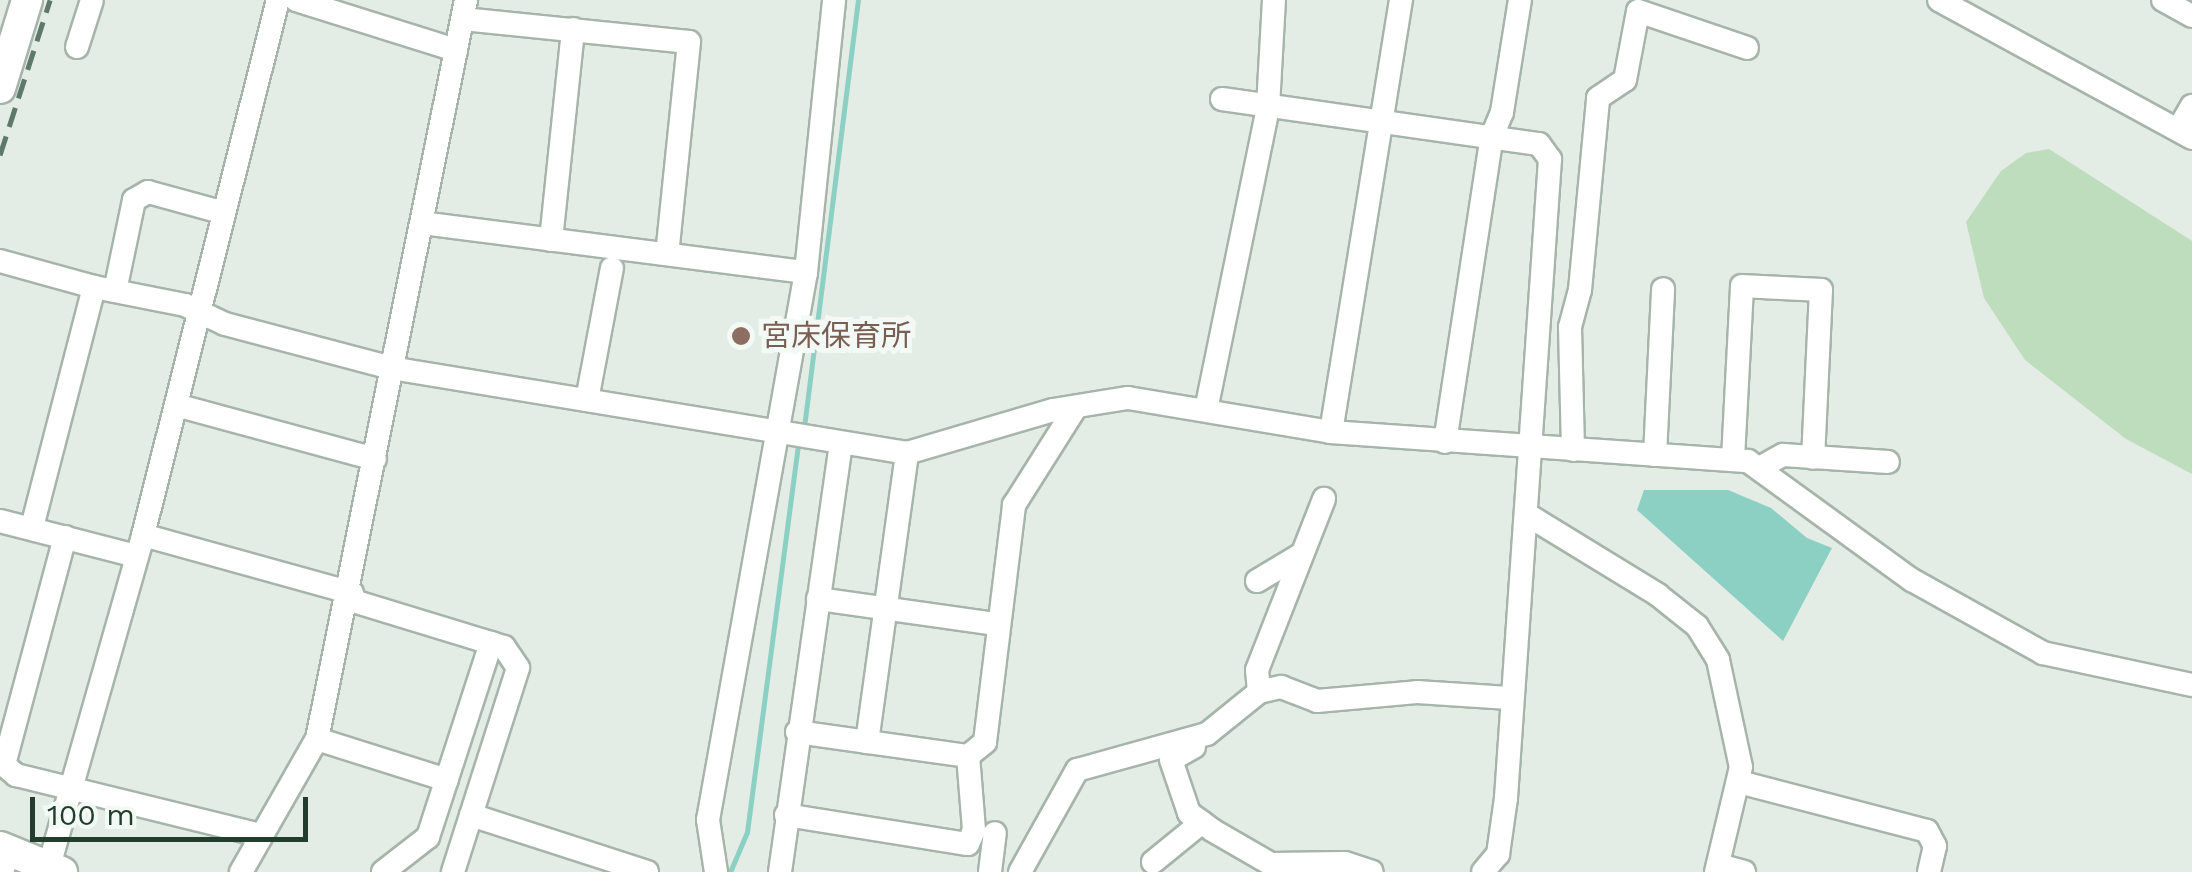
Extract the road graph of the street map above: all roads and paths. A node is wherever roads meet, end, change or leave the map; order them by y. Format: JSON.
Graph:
{"nodes":[{"id":1,"x":26,"y":0,"type":"edge"},
{"id":2,"x":92,"y":0,"type":"edge"},
{"id":3,"x":278,"y":0,"type":"edge"},
{"id":4,"x":296,"y":0,"type":"edge"},
{"id":5,"x":834,"y":0,"type":"edge"},
{"id":6,"x":1274,"y":0,"type":"edge"},
{"id":7,"x":1401,"y":0,"type":"edge"},
{"id":8,"x":1520,"y":0,"type":"edge"},
{"id":9,"x":1939,"y":0,"type":"edge"},
{"id":10,"x":2163,"y":0,"type":"edge"},
{"id":11,"x":1639,"y":5,"type":"edge"},
{"id":12,"x":352,"y":9,"type":"edge"},
{"id":13,"x":464,"y":10,"type":"edge"},
{"id":14,"x":2192,"y":16,"type":"edge"},
{"id":15,"x":574,"y":29,"type":"junction"},
{"id":16,"x":77,"y":48,"type":"dead end"},
{"id":17,"x":1747,"y":48,"type":"dead end"},
{"id":18,"x":456,"y":50,"type":"junction"},
{"id":19,"x":0,"y":88,"type":"edge"},
{"id":20,"x":1222,"y":99,"type":"dead end"},
{"id":21,"x":2192,"y":106,"type":"edge"},
{"id":22,"x":1268,"y":107,"type":"junction"},
{"id":23,"x":1381,"y":122,"type":"junction"},
{"id":24,"x":2185,"y":134,"type":"edge"},
{"id":25,"x":1492,"y":136,"type":"junction"},
{"id":26,"x":224,"y":213,"type":"junction"},
{"id":27,"x":422,"y":224,"type":"junction"},
{"id":28,"x":551,"y":240,"type":"junction"},
{"id":29,"x":667,"y":254,"type":"junction"},
{"id":30,"x":0,"y":261,"type":"edge"},
{"id":31,"x":612,"y":268,"type":"dead end"},
{"id":32,"x":806,"y":272,"type":"junction"},
{"id":33,"x":104,"y":289,"type":"junction"},
{"id":34,"x":1663,"y":289,"type":"dead end"},
{"id":35,"x":199,"y":313,"type":"junction"},
{"id":36,"x":392,"y":368,"type":"junction"},
{"id":37,"x":587,"y":400,"type":"junction"},
{"id":38,"x":176,"y":405,"type":"junction"},
{"id":39,"x":1076,"y":407,"type":"junction"},
{"id":40,"x":1206,"y":410,"type":"junction"},
{"id":41,"x":780,"y":431,"type":"junction"},
{"id":42,"x":1331,"y":432,"type":"junction"},
{"id":43,"x":1446,"y":442,"type":"junction"},
{"id":44,"x":841,"y":445,"type":"junction"},
{"id":45,"x":1534,"y":448,"type":"junction"},
{"id":46,"x":1573,"y":450,"type":"junction"},
{"id":47,"x":907,"y":453,"type":"junction"},
{"id":48,"x":1655,"y":455,"type":"junction"},
{"id":49,"x":375,"y":458,"type":"junction"},
{"id":50,"x":1813,"y":458,"type":"junction"},
{"id":51,"x":1733,"y":460,"type":"junction"},
{"id":52,"x":1888,"y":462,"type":"dead end"},
{"id":53,"x":1760,"y":467,"type":"junction"},
{"id":54,"x":1324,"y":500,"type":"dead end"},
{"id":55,"x":1526,"y":514,"type":"junction"},
{"id":56,"x":0,"y":521,"type":"edge"},
{"id":57,"x":32,"y":528,"type":"junction"},
{"id":58,"x":65,"y":537,"type":"junction"},
{"id":59,"x":140,"y":546,"type":"junction"},
{"id":60,"x":1302,"y":554,"type":"junction"},
{"id":61,"x":1257,"y":582,"type":"dead end"},
{"id":62,"x":351,"y":596,"type":"junction"},
{"id":63,"x":818,"y":599,"type":"junction"},
{"id":64,"x":887,"y":611,"type":"junction"},
{"id":65,"x":996,"y":624,"type":"junction"},
{"id":66,"x":492,"y":643,"type":"junction"},
{"id":67,"x":2192,"y":685,"type":"edge"},
{"id":68,"x":1260,"y":692,"type":"junction"},
{"id":69,"x":1510,"y":698,"type":"junction"},
{"id":70,"x":797,"y":732,"type":"junction"},
{"id":71,"x":1207,"y":734,"type":"junction"},
{"id":72,"x":318,"y":739,"type":"junction"},
{"id":73,"x":867,"y":742,"type":"junction"},
{"id":74,"x":968,"y":756,"type":"junction"},
{"id":75,"x":2,"y":762,"type":"edge"},
{"id":76,"x":447,"y":780,"type":"junction"},
{"id":77,"x":1739,"y":782,"type":"junction"},
{"id":78,"x":74,"y":789,"type":"junction"},
{"id":79,"x":786,"y":814,"type":"junction"},
{"id":80,"x":471,"y":815,"type":"junction"},
{"id":81,"x":1202,"y":822,"type":"junction"},
{"id":82,"x":995,"y":833,"type":"dead end"},
{"id":83,"x":261,"y":836,"type":"junction"},
{"id":84,"x":4,"y":856,"type":"edge"},
{"id":85,"x":1153,"y":862,"type":"dead end"},
{"id":86,"x":55,"y":869,"type":"edge"},
{"id":87,"x":1717,"y":869,"type":"edge"},
{"id":88,"x":240,"y":872,"type":"edge"},
{"id":89,"x":382,"y":872,"type":"edge"},
{"id":90,"x":452,"y":872,"type":"edge"},
{"id":91,"x":647,"y":872,"type":"edge"},
{"id":92,"x":716,"y":872,"type":"edge"},
{"id":93,"x":780,"y":872,"type":"edge"},
{"id":94,"x":990,"y":872,"type":"edge"},
{"id":95,"x":1020,"y":872,"type":"edge"},
{"id":96,"x":1372,"y":872,"type":"edge"},
{"id":97,"x":1484,"y":872,"type":"edge"},
{"id":98,"x":1744,"y":872,"type":"edge"},
{"id":99,"x":1929,"y":872,"type":"edge"}],
"edges":[{"from":1,"to":19,"type":"main road"},
{"from":2,"to":16,"type":"street"},
{"from":3,"to":26,"type":"street"},
{"from":4,"to":12,"type":"street"},
{"from":5,"to":32,"type":"street"},
{"from":6,"to":22,"type":"street"},
{"from":7,"to":23,"type":"street"},
{"from":8,"to":25,"type":"street"},
{"from":9,"to":24,"type":"street"},
{"from":10,"to":14,"type":"street"},
{"from":11,"to":17,"type":"street"},
{"from":11,"to":46,"type":"street"},
{"from":12,"to":18,"type":"street"},
{"from":13,"to":15,"type":"street"},
{"from":13,"to":18,"type":"street"},
{"from":15,"to":28,"type":"street"},
{"from":15,"to":29,"type":"street"},
{"from":18,"to":27,"type":"street"},
{"from":20,"to":22,"type":"street"},
{"from":21,"to":24,"type":"street"},
{"from":22,"to":23,"type":"street"},
{"from":22,"to":40,"type":"street"},
{"from":23,"to":25,"type":"street"},
{"from":23,"to":42,"type":"street"},
{"from":25,"to":43,"type":"street"},
{"from":25,"to":45,"type":"street"},
{"from":26,"to":33,"type":"street"},
{"from":26,"to":35,"type":"street"},
{"from":27,"to":28,"type":"street"},
{"from":27,"to":36,"type":"street"},
{"from":28,"to":29,"type":"street"},
{"from":29,"to":32,"type":"street"},
{"from":30,"to":33,"type":"street"},
{"from":31,"to":37,"type":"street"},
{"from":32,"to":41,"type":"street"},
{"from":33,"to":35,"type":"street"},
{"from":33,"to":57,"type":"street"},
{"from":34,"to":48,"type":"street"},
{"from":35,"to":36,"type":"street"},
{"from":35,"to":38,"type":"street"},
{"from":36,"to":37,"type":"street"},
{"from":36,"to":49,"type":"street"},
{"from":37,"to":41,"type":"street"},
{"from":38,"to":49,"type":"street"},
{"from":38,"to":59,"type":"street"},
{"from":39,"to":40,"type":"street"},
{"from":39,"to":47,"type":"street"},
{"from":39,"to":65,"type":"street"},
{"from":40,"to":42,"type":"street"},
{"from":41,"to":44,"type":"street"},
{"from":41,"to":92,"type":"street"},
{"from":42,"to":43,"type":"street"},
{"from":43,"to":45,"type":"street"},
{"from":44,"to":47,"type":"street"},
{"from":44,"to":63,"type":"street"},
{"from":45,"to":46,"type":"street"},
{"from":45,"to":55,"type":"street"},
{"from":46,"to":48,"type":"street"},
{"from":47,"to":64,"type":"street"},
{"from":48,"to":51,"type":"street"},
{"from":49,"to":62,"type":"street"},
{"from":50,"to":51,"type":"street"},
{"from":50,"to":52,"type":"street"},
{"from":50,"to":53,"type":"street"},
{"from":51,"to":53,"type":"street"},
{"from":53,"to":67,"type":"street"},
{"from":54,"to":60,"type":"street"},
{"from":55,"to":69,"type":"street"},
{"from":55,"to":77,"type":"street"},
{"from":56,"to":57,"type":"street"},
{"from":57,"to":58,"type":"street"},
{"from":58,"to":59,"type":"street"},
{"from":58,"to":75,"type":"street"},
{"from":59,"to":62,"type":"street"},
{"from":59,"to":78,"type":"street"},
{"from":60,"to":61,"type":"street"},
{"from":60,"to":68,"type":"street"},
{"from":62,"to":66,"type":"street"},
{"from":62,"to":72,"type":"street"},
{"from":63,"to":64,"type":"street"},
{"from":63,"to":70,"type":"street"},
{"from":64,"to":65,"type":"street"},
{"from":64,"to":73,"type":"street"},
{"from":65,"to":74,"type":"street"},
{"from":66,"to":76,"type":"street"},
{"from":66,"to":80,"type":"street"},
{"from":68,"to":69,"type":"street"},
{"from":68,"to":71,"type":"street"},
{"from":69,"to":97,"type":"street"},
{"from":70,"to":73,"type":"street"},
{"from":70,"to":79,"type":"street"},
{"from":71,"to":81,"type":"street"},
{"from":71,"to":95,"type":"street"},
{"from":72,"to":76,"type":"street"},
{"from":72,"to":83,"type":"street"},
{"from":73,"to":74,"type":"street"},
{"from":74,"to":79,"type":"street"},
{"from":75,"to":78,"type":"street"},
{"from":76,"to":89,"type":"street"},
{"from":77,"to":87,"type":"street"},
{"from":77,"to":99,"type":"street"},
{"from":78,"to":83,"type":"street"},
{"from":78,"to":86,"type":"street"},
{"from":79,"to":93,"type":"street"},
{"from":80,"to":90,"type":"street"},
{"from":80,"to":91,"type":"street"},
{"from":81,"to":85,"type":"street"},
{"from":81,"to":96,"type":"street"},
{"from":82,"to":94,"type":"street"},
{"from":83,"to":88,"type":"street"},
{"from":84,"to":86,"type":"main road"},
{"from":87,"to":98,"type":"street"}]}
